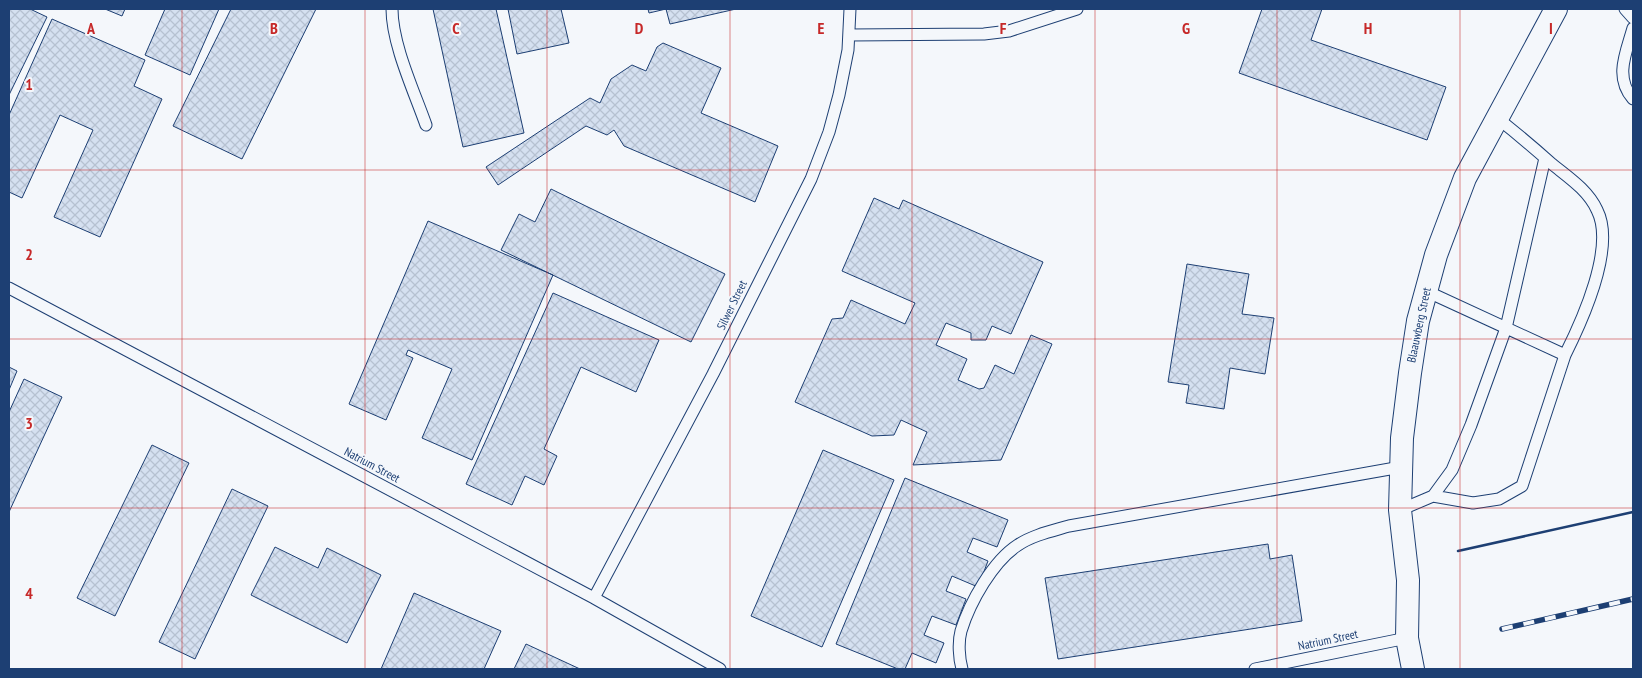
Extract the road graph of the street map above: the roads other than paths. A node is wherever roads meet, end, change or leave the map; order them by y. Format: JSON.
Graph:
{"nodes":[{"id":1,"x":392,"y":9,"type":"edge"},
{"id":2,"x":850,"y":9,"type":"edge"},
{"id":3,"x":1077,"y":9,"type":"edge"},
{"id":4,"x":1556,"y":9,"type":"edge"},
{"id":5,"x":1624,"y":9,"type":"edge"},
{"id":6,"x":1633,"y":18,"type":"edge"},
{"id":7,"x":1633,"y":28,"type":"edge"},
{"id":8,"x":849,"y":35,"type":"junction"},
{"id":9,"x":1633,"y":99,"type":"edge"},
{"id":10,"x":1496,"y":117,"type":"junction"},
{"id":11,"x":426,"y":125,"type":"dead end"},
{"id":12,"x":1545,"y":158,"type":"junction"},
{"id":13,"x":9,"y":288,"type":"edge"},
{"id":14,"x":1426,"y":290,"type":"junction"},
{"id":15,"x":1506,"y":328,"type":"junction"},
{"id":16,"x":1565,"y":355,"type":"junction"},
{"id":17,"x":1401,"y":467,"type":"junction"},
{"id":18,"x":1434,"y":496,"type":"junction"},
{"id":19,"x":1400,"y":510,"type":"junction"},
{"id":20,"x":594,"y":598,"type":"junction"},
{"id":21,"x":1407,"y":638,"type":"junction"},
{"id":22,"x":720,"y":669,"type":"edge"},
{"id":23,"x":962,"y":669,"type":"edge"},
{"id":24,"x":1255,"y":669,"type":"edge"},
{"id":25,"x":1413,"y":669,"type":"edge"}],
"edges":[{"from":1,"to":11,"type":"lane"},
{"from":2,"to":8,"type":"lane","name":"Silwer Street"},
{"from":3,"to":8,"type":"lane"},
{"from":4,"to":10,"type":"street","name":"Blaauwberg Street"},
{"from":5,"to":6,"type":"lane"},
{"from":7,"to":9,"type":"lane"},
{"from":8,"to":20,"type":"lane","name":"Silwer Street"},
{"from":10,"to":12,"type":"lane"},
{"from":10,"to":14,"type":"street","name":"Blaauwberg Street"},
{"from":12,"to":15,"type":"lane"},
{"from":12,"to":16,"type":"lane"},
{"from":13,"to":20,"type":"lane","name":"Natrium Street"},
{"from":14,"to":15,"type":"lane"},
{"from":14,"to":17,"type":"street","name":"Blaauwberg Street"},
{"from":15,"to":16,"type":"lane"},
{"from":15,"to":18,"type":"lane"},
{"from":16,"to":18,"type":"lane"},
{"from":17,"to":19,"type":"street","name":"Blaauwberg Street"},
{"from":17,"to":23,"type":"lane"},
{"from":18,"to":19,"type":"lane"},
{"from":19,"to":21,"type":"street","name":"Blaauwberg Street"},
{"from":20,"to":22,"type":"lane","name":"Natrium Street"},
{"from":21,"to":24,"type":"lane","name":"Natrium Street"},
{"from":21,"to":25,"type":"street","name":"Blaauwberg Street"}]}
